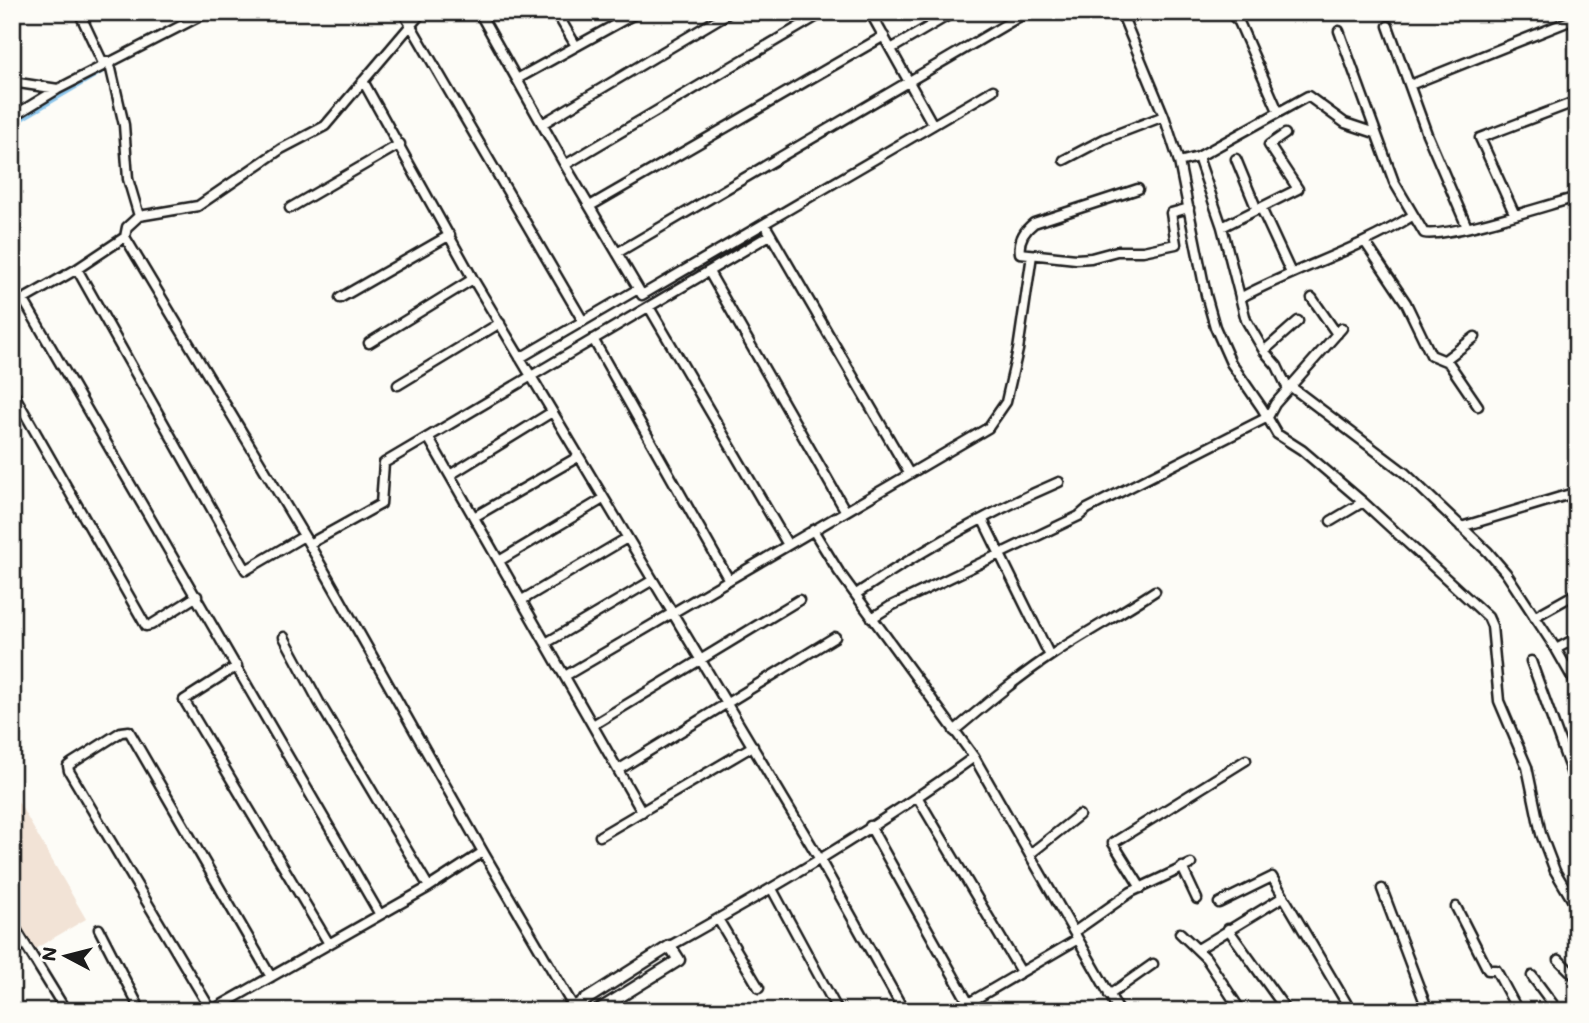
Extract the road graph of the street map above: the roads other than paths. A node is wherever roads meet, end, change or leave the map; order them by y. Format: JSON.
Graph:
{"nodes":[{"id":1,"x":79,"y":12,"type":"edge"},
{"id":2,"x":208,"y":12,"type":"edge"},
{"id":3,"x":403,"y":12,"type":"edge"},
{"id":4,"x":422,"y":12,"type":"edge"},
{"id":5,"x":479,"y":12,"type":"edge"},
{"id":6,"x":556,"y":12,"type":"edge"},
{"id":7,"x":638,"y":12,"type":"edge"},
{"id":8,"x":730,"y":12,"type":"edge"},
{"id":9,"x":824,"y":12,"type":"edge"},
{"id":10,"x":870,"y":12,"type":"edge"},
{"id":11,"x":954,"y":12,"type":"edge"},
{"id":12,"x":1027,"y":12,"type":"edge"},
{"id":13,"x":1121,"y":12,"type":"edge"},
{"id":14,"x":1229,"y":12,"type":"edge"},
{"id":15,"x":944,"y":15,"type":"edge"},
{"id":16,"x":718,"y":16,"type":"edge"},
{"id":17,"x":1577,"y":18,"type":"edge"},
{"id":18,"x":412,"y":26,"type":"junction"},
{"id":19,"x":1388,"y":26,"type":"dead end"},
{"id":20,"x":1339,"y":31,"type":"dead end"},
{"id":21,"x":884,"y":36,"type":"junction"},
{"id":22,"x":576,"y":46,"type":"junction"},
{"id":23,"x":891,"y":49,"type":"junction"},
{"id":24,"x":113,"y":65,"type":"junction"},
{"id":25,"x":517,"y":79,"type":"junction"},
{"id":26,"x":363,"y":80,"type":"junction"},
{"id":27,"x":12,"y":82,"type":"edge"},
{"id":28,"x":909,"y":82,"type":"junction"},
{"id":29,"x":1410,"y":85,"type":"junction"},
{"id":30,"x":58,"y":89,"type":"junction"},
{"id":31,"x":993,"y":90,"type":"dead end"},
{"id":32,"x":1577,"y":100,"type":"edge"},
{"id":33,"x":1278,"y":111,"type":"junction"},
{"id":34,"x":1164,"y":116,"type":"junction"},
{"id":35,"x":12,"y":117,"type":"edge"},
{"id":36,"x":542,"y":124,"type":"junction"},
{"id":37,"x":933,"y":125,"type":"junction"},
{"id":38,"x":1375,"y":133,"type":"junction"},
{"id":39,"x":1285,"y":134,"type":"dead end"},
{"id":40,"x":400,"y":144,"type":"junction"},
{"id":41,"x":1198,"y":157,"type":"junction"},
{"id":42,"x":1237,"y":159,"type":"dead end"},
{"id":43,"x":1063,"y":160,"type":"dead end"},
{"id":44,"x":1179,"y":162,"type":"junction"},
{"id":45,"x":565,"y":165,"type":"junction"},
{"id":46,"x":1138,"y":190,"type":"dead end"},
{"id":47,"x":1577,"y":197,"type":"edge"},
{"id":48,"x":590,"y":206,"type":"junction"},
{"id":49,"x":290,"y":208,"type":"dead end"},
{"id":50,"x":1189,"y":208,"type":"junction"},
{"id":51,"x":1259,"y":209,"type":"junction"},
{"id":52,"x":1514,"y":213,"type":"junction"},
{"id":53,"x":139,"y":216,"type":"junction"},
{"id":54,"x":1412,"y":216,"type":"junction"},
{"id":55,"x":764,"y":224,"type":"junction"},
{"id":56,"x":1222,"y":227,"type":"junction"},
{"id":57,"x":1466,"y":227,"type":"junction"},
{"id":58,"x":450,"y":234,"type":"junction"},
{"id":59,"x":770,"y":235,"type":"junction"},
{"id":60,"x":125,"y":237,"type":"junction"},
{"id":61,"x":1365,"y":242,"type":"junction"},
{"id":62,"x":617,"y":253,"type":"junction"},
{"id":63,"x":1032,"y":256,"type":"junction"},
{"id":64,"x":77,"y":268,"type":"junction"},
{"id":65,"x":709,"y":272,"type":"junction"},
{"id":66,"x":1291,"y":273,"type":"junction"},
{"id":67,"x":473,"y":279,"type":"junction"},
{"id":68,"x":638,"y":289,"type":"junction"},
{"id":69,"x":340,"y":298,"type":"dead end"},
{"id":70,"x":1240,"y":298,"type":"junction"},
{"id":71,"x":1312,"y":298,"type":"dead end"},
{"id":72,"x":23,"y":299,"type":"junction"},
{"id":73,"x":12,"y":306,"type":"edge"},
{"id":74,"x":649,"y":307,"type":"junction"},
{"id":75,"x":583,"y":321,"type":"junction"},
{"id":76,"x":1298,"y":321,"type":"dead end"},
{"id":77,"x":500,"y":323,"type":"junction"},
{"id":78,"x":1475,"y":337,"type":"dead end"},
{"id":79,"x":593,"y":339,"type":"junction"},
{"id":80,"x":369,"y":343,"type":"dead end"},
{"id":81,"x":1264,"y":351,"type":"junction"},
{"id":82,"x":520,"y":358,"type":"junction"},
{"id":83,"x":1445,"y":360,"type":"junction"},
{"id":84,"x":531,"y":376,"type":"junction"},
{"id":85,"x":398,"y":385,"type":"dead end"},
{"id":86,"x":1289,"y":388,"type":"junction"},
{"id":87,"x":12,"y":391,"type":"edge"},
{"id":88,"x":1478,"y":405,"type":"dead end"},
{"id":89,"x":552,"y":412,"type":"junction"},
{"id":90,"x":1268,"y":418,"type":"junction"},
{"id":91,"x":428,"y":436,"type":"junction"},
{"id":92,"x":578,"y":457,"type":"junction"},
{"id":93,"x":909,"y":472,"type":"junction"},
{"id":94,"x":450,"y":475,"type":"junction"},
{"id":95,"x":1059,"y":482,"type":"dead end"},
{"id":96,"x":1577,"y":492,"type":"edge"},
{"id":97,"x":603,"y":499,"type":"junction"},
{"id":98,"x":1363,"y":502,"type":"junction"},
{"id":99,"x":845,"y":510,"type":"junction"},
{"id":100,"x":474,"y":517,"type":"junction"},
{"id":101,"x":982,"y":520,"type":"junction"},
{"id":102,"x":1331,"y":521,"type":"dead end"},
{"id":103,"x":1461,"y":527,"type":"junction"},
{"id":104,"x":813,"y":530,"type":"junction"},
{"id":105,"x":627,"y":538,"type":"junction"},
{"id":106,"x":306,"y":540,"type":"junction"},
{"id":107,"x":788,"y":545,"type":"junction"},
{"id":108,"x":1000,"y":555,"type":"junction"},
{"id":109,"x":499,"y":561,"type":"junction"},
{"id":110,"x":653,"y":580,"type":"junction"},
{"id":111,"x":729,"y":580,"type":"junction"},
{"id":112,"x":1155,"y":590,"type":"dead end"},
{"id":113,"x":1577,"y":593,"type":"edge"},
{"id":114,"x":856,"y":594,"type":"junction"},
{"id":115,"x":197,"y":596,"type":"junction"},
{"id":116,"x":522,"y":600,"type":"junction"},
{"id":117,"x":799,"y":600,"type":"dead end"},
{"id":118,"x":673,"y":614,"type":"junction"},
{"id":119,"x":1534,"y":617,"type":"junction"},
{"id":120,"x":872,"y":618,"type":"junction"},
{"id":121,"x":284,"y":637,"type":"dead end"},
{"id":122,"x":835,"y":637,"type":"dead end"},
{"id":123,"x":1577,"y":638,"type":"edge"},
{"id":124,"x":546,"y":643,"type":"junction"},
{"id":125,"x":1556,"y":649,"type":"junction"},
{"id":126,"x":1050,"y":656,"type":"junction"},
{"id":127,"x":700,"y":659,"type":"junction"},
{"id":128,"x":1531,"y":661,"type":"dead end"},
{"id":129,"x":237,"y":666,"type":"junction"},
{"id":130,"x":565,"y":676,"type":"junction"},
{"id":131,"x":1577,"y":686,"type":"edge"},
{"id":132,"x":727,"y":703,"type":"junction"},
{"id":133,"x":593,"y":725,"type":"junction"},
{"id":134,"x":954,"y":731,"type":"junction"},
{"id":135,"x":753,"y":746,"type":"junction"},
{"id":136,"x":974,"y":757,"type":"junction"},
{"id":137,"x":1246,"y":760,"type":"dead end"},
{"id":138,"x":618,"y":769,"type":"junction"},
{"id":139,"x":1577,"y":788,"type":"edge"},
{"id":140,"x":918,"y":798,"type":"junction"},
{"id":141,"x":642,"y":812,"type":"junction"},
{"id":142,"x":1079,"y":815,"type":"dead end"},
{"id":143,"x":870,"y":826,"type":"junction"},
{"id":144,"x":600,"y":836,"type":"dead end"},
{"id":145,"x":483,"y":852,"type":"junction"},
{"id":146,"x":1030,"y":854,"type":"junction"},
{"id":147,"x":819,"y":858,"type":"junction"},
{"id":148,"x":429,"y":887,"type":"junction"},
{"id":149,"x":1141,"y":888,"type":"junction"},
{"id":150,"x":772,"y":889,"type":"junction"},
{"id":151,"x":1382,"y":889,"type":"dead end"},
{"id":152,"x":1283,"y":897,"type":"junction"},
{"id":153,"x":1197,"y":899,"type":"dead end"},
{"id":154,"x":1219,"y":903,"type":"dead end"},
{"id":155,"x":1456,"y":907,"type":"dead end"},
{"id":156,"x":1577,"y":908,"type":"edge"},
{"id":157,"x":379,"y":913,"type":"junction"},
{"id":158,"x":718,"y":919,"type":"junction"},
{"id":159,"x":12,"y":923,"type":"edge"},
{"id":160,"x":99,"y":929,"type":"dead end"},
{"id":161,"x":1228,"y":929,"type":"junction"},
{"id":162,"x":1181,"y":933,"type":"dead end"},
{"id":163,"x":1076,"y":936,"type":"junction"},
{"id":164,"x":328,"y":942,"type":"junction"},
{"id":165,"x":670,"y":946,"type":"junction"},
{"id":166,"x":1198,"y":949,"type":"junction"},
{"id":167,"x":1559,"y":960,"type":"dead end"},
{"id":168,"x":1153,"y":964,"type":"dead end"},
{"id":169,"x":1021,"y":972,"type":"junction"},
{"id":170,"x":271,"y":976,"type":"junction"},
{"id":171,"x":1532,"y":976,"type":"dead end"},
{"id":172,"x":1577,"y":978,"type":"edge"},
{"id":173,"x":759,"y":988,"type":"dead end"},
{"id":174,"x":1109,"y":995,"type":"junction"},
{"id":175,"x":971,"y":1007,"type":"edge"},
{"id":176,"x":573,"y":1010,"type":"edge"},
{"id":177,"x":66,"y":1011,"type":"edge"},
{"id":178,"x":141,"y":1011,"type":"edge"},
{"id":179,"x":211,"y":1011,"type":"edge"},
{"id":180,"x":597,"y":1011,"type":"edge"},
{"id":181,"x":838,"y":1011,"type":"edge"},
{"id":182,"x":904,"y":1011,"type":"edge"},
{"id":183,"x":955,"y":1011,"type":"edge"},
{"id":184,"x":1119,"y":1011,"type":"edge"},
{"id":185,"x":1241,"y":1011,"type":"edge"},
{"id":186,"x":1287,"y":1011,"type":"edge"},
{"id":187,"x":1351,"y":1011,"type":"edge"},
{"id":188,"x":1428,"y":1011,"type":"edge"},
{"id":189,"x":1518,"y":1011,"type":"edge"},
{"id":190,"x":1558,"y":1011,"type":"edge"}],
"edges":[{"from":1,"to":24,"type":"street"},
{"from":2,"to":24,"type":"street"},
{"from":3,"to":18,"type":"street"},
{"from":4,"to":18,"type":"street"},
{"from":5,"to":25,"type":"street"},
{"from":6,"to":22,"type":"street"},
{"from":7,"to":22,"type":"street"},
{"from":8,"to":16,"type":"street"},
{"from":9,"to":45,"type":"street"},
{"from":10,"to":21,"type":"street"},
{"from":11,"to":15,"type":"street"},
{"from":12,"to":28,"type":"street"},
{"from":13,"to":34,"type":"street"},
{"from":14,"to":33,"type":"street"},
{"from":15,"to":23,"type":"street"},
{"from":16,"to":36,"type":"street"},
{"from":17,"to":29,"type":"street"},
{"from":18,"to":26,"type":"street"},
{"from":18,"to":75,"type":"street"},
{"from":19,"to":29,"type":"street"},
{"from":20,"to":38,"type":"street"},
{"from":21,"to":23,"type":"street"},
{"from":21,"to":48,"type":"street"},
{"from":22,"to":25,"type":"street"},
{"from":23,"to":28,"type":"street"},
{"from":24,"to":30,"type":"street"},
{"from":24,"to":53,"type":"street"},
{"from":25,"to":36,"type":"street"},
{"from":26,"to":40,"type":"street"},
{"from":26,"to":53,"type":"street"},
{"from":27,"to":30,"type":"street"},
{"from":28,"to":37,"type":"street"},
{"from":28,"to":62,"type":"street"},
{"from":29,"to":57,"type":"street"},
{"from":30,"to":35,"type":"street"},
{"from":31,"to":37,"type":"street"},
{"from":32,"to":52,"type":"street"},
{"from":33,"to":38,"type":"street"},
{"from":33,"to":41,"type":"street"},
{"from":34,"to":43,"type":"street"},
{"from":34,"to":44,"type":"street"},
{"from":36,"to":45,"type":"street"},
{"from":37,"to":55,"type":"street"},
{"from":38,"to":54,"type":"street"},
{"from":39,"to":51,"type":"street"},
{"from":40,"to":49,"type":"street"},
{"from":40,"to":58,"type":"street"},
{"from":41,"to":44,"type":"street"},
{"from":41,"to":56,"type":"street"},
{"from":42,"to":51,"type":"street"},
{"from":44,"to":50,"type":"street"},
{"from":45,"to":48,"type":"street"},
{"from":46,"to":63,"type":"street"},
{"from":47,"to":52,"type":"street"},
{"from":48,"to":62,"type":"street"},
{"from":50,"to":63,"type":"street"},
{"from":50,"to":90,"type":"street"},
{"from":51,"to":56,"type":"street"},
{"from":51,"to":66,"type":"street"},
{"from":52,"to":57,"type":"street"},
{"from":53,"to":60,"type":"street"},
{"from":54,"to":57,"type":"street"},
{"from":54,"to":61,"type":"street"},
{"from":55,"to":59,"type":"street"},
{"from":55,"to":68,"type":"street"},
{"from":56,"to":70,"type":"street"},
{"from":58,"to":67,"type":"street"},
{"from":58,"to":69,"type":"street"},
{"from":59,"to":65,"type":"street"},
{"from":59,"to":93,"type":"street"},
{"from":60,"to":64,"type":"street"},
{"from":60,"to":106,"type":"street"},
{"from":61,"to":66,"type":"street"},
{"from":61,"to":83,"type":"street"},
{"from":62,"to":68,"type":"street"},
{"from":63,"to":93,"type":"street"},
{"from":64,"to":72,"type":"street"},
{"from":64,"to":106,"type":"street"},
{"from":65,"to":74,"type":"street"},
{"from":65,"to":99,"type":"street"},
{"from":66,"to":70,"type":"street"},
{"from":67,"to":77,"type":"street"},
{"from":67,"to":80,"type":"street"},
{"from":68,"to":75,"type":"street"},
{"from":70,"to":81,"type":"street"},
{"from":71,"to":86,"type":"street"},
{"from":72,"to":73,"type":"street"},
{"from":72,"to":115,"type":"street"},
{"from":74,"to":79,"type":"street"},
{"from":74,"to":107,"type":"street"},
{"from":75,"to":82,"type":"street"},
{"from":76,"to":81,"type":"street"},
{"from":77,"to":82,"type":"street"},
{"from":77,"to":85,"type":"street"},
{"from":78,"to":83,"type":"street"},
{"from":79,"to":84,"type":"street"},
{"from":79,"to":111,"type":"street"},
{"from":81,"to":86,"type":"street"},
{"from":82,"to":84,"type":"street"},
{"from":83,"to":88,"type":"street"},
{"from":84,"to":89,"type":"street"},
{"from":84,"to":91,"type":"street"},
{"from":86,"to":90,"type":"street"},
{"from":86,"to":103,"type":"street"},
{"from":87,"to":115,"type":"street"},
{"from":89,"to":92,"type":"street"},
{"from":89,"to":94,"type":"street"},
{"from":90,"to":98,"type":"street"},
{"from":90,"to":108,"type":"street"},
{"from":91,"to":94,"type":"street"},
{"from":91,"to":106,"type":"street"},
{"from":92,"to":97,"type":"street"},
{"from":92,"to":100,"type":"street"},
{"from":93,"to":99,"type":"street"},
{"from":94,"to":100,"type":"street"},
{"from":95,"to":101,"type":"street"},
{"from":96,"to":103,"type":"street"},
{"from":97,"to":105,"type":"street"},
{"from":97,"to":109,"type":"street"},
{"from":98,"to":102,"type":"street"},
{"from":98,"to":156,"type":"street"},
{"from":99,"to":104,"type":"street"},
{"from":100,"to":109,"type":"street"},
{"from":101,"to":108,"type":"street"},
{"from":101,"to":114,"type":"street"},
{"from":103,"to":119,"type":"street"},
{"from":104,"to":107,"type":"street"},
{"from":104,"to":114,"type":"street"},
{"from":105,"to":110,"type":"street"},
{"from":105,"to":116,"type":"street"},
{"from":106,"to":145,"type":"street"},
{"from":107,"to":111,"type":"street"},
{"from":108,"to":120,"type":"street"},
{"from":108,"to":126,"type":"street"},
{"from":109,"to":116,"type":"street"},
{"from":110,"to":118,"type":"street"},
{"from":110,"to":124,"type":"street"},
{"from":111,"to":118,"type":"street"},
{"from":112,"to":126,"type":"street"},
{"from":113,"to":119,"type":"street"},
{"from":114,"to":120,"type":"street"},
{"from":115,"to":129,"type":"street"},
{"from":116,"to":124,"type":"street"},
{"from":117,"to":127,"type":"street"},
{"from":118,"to":127,"type":"street"},
{"from":118,"to":130,"type":"street"},
{"from":119,"to":125,"type":"street"},
{"from":120,"to":134,"type":"street"},
{"from":121,"to":148,"type":"street"},
{"from":122,"to":132,"type":"street"},
{"from":123,"to":125,"type":"street"},
{"from":124,"to":130,"type":"street"},
{"from":125,"to":131,"type":"street"},
{"from":126,"to":134,"type":"street"},
{"from":127,"to":132,"type":"street"},
{"from":127,"to":133,"type":"street"},
{"from":128,"to":139,"type":"street"},
{"from":129,"to":157,"type":"street"},
{"from":129,"to":164,"type":"street"},
{"from":130,"to":133,"type":"street"},
{"from":132,"to":135,"type":"street"},
{"from":132,"to":138,"type":"street"},
{"from":133,"to":138,"type":"street"},
{"from":134,"to":136,"type":"street"},
{"from":135,"to":141,"type":"street"},
{"from":135,"to":147,"type":"street"},
{"from":136,"to":140,"type":"street"},
{"from":136,"to":146,"type":"street"},
{"from":137,"to":149,"type":"street"},
{"from":138,"to":141,"type":"street"},
{"from":140,"to":143,"type":"street"},
{"from":140,"to":169,"type":"street"},
{"from":141,"to":144,"type":"street"},
{"from":142,"to":146,"type":"street"},
{"from":143,"to":147,"type":"street"},
{"from":143,"to":175,"type":"street"},
{"from":145,"to":148,"type":"street"},
{"from":145,"to":176,"type":"street"},
{"from":146,"to":163,"type":"street"},
{"from":147,"to":150,"type":"street"},
{"from":147,"to":182,"type":"street"},
{"from":148,"to":157,"type":"street"},
{"from":149,"to":153,"type":"street"},
{"from":149,"to":163,"type":"street"},
{"from":150,"to":158,"type":"street"},
{"from":150,"to":181,"type":"street"},
{"from":151,"to":188,"type":"street"},
{"from":152,"to":154,"type":"street"},
{"from":152,"to":161,"type":"street"},
{"from":152,"to":187,"type":"street"},
{"from":155,"to":189,"type":"street"},
{"from":157,"to":164,"type":"street"},
{"from":158,"to":165,"type":"street"},
{"from":158,"to":173,"type":"street"},
{"from":159,"to":177,"type":"street"},
{"from":160,"to":178,"type":"street"},
{"from":161,"to":166,"type":"street"},
{"from":161,"to":186,"type":"street"},
{"from":162,"to":166,"type":"street"},
{"from":163,"to":169,"type":"street"},
{"from":163,"to":174,"type":"street"},
{"from":164,"to":170,"type":"street"},
{"from":165,"to":176,"type":"main road"},
{"from":165,"to":180,"type":"main road"},
{"from":166,"to":185,"type":"street"},
{"from":167,"to":172,"type":"street"},
{"from":168,"to":174,"type":"street"},
{"from":169,"to":175,"type":"street"},
{"from":170,"to":179,"type":"street"},
{"from":170,"to":179,"type":"street"},
{"from":171,"to":190,"type":"street"},
{"from":174,"to":184,"type":"street"},
{"from":175,"to":183,"type":"street"}]}
